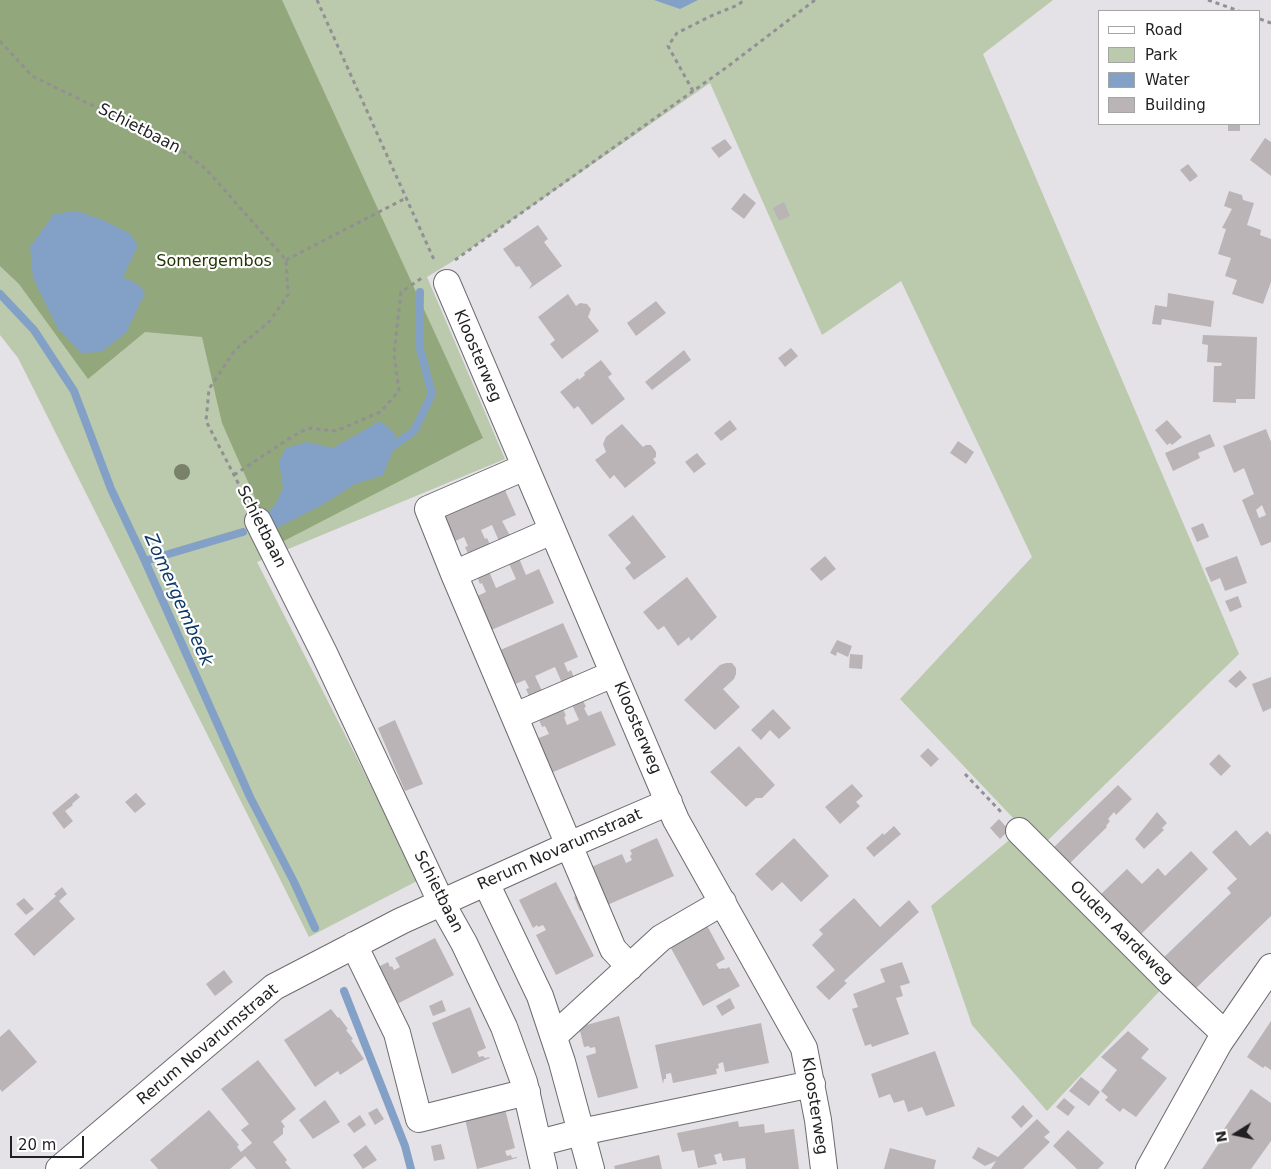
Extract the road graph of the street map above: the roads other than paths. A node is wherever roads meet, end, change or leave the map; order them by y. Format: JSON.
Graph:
{"nodes":[{"id":1,"x":442,"y":276,"type":"road end"},
{"id":2,"x":525,"y":467,"type":"junction"},
{"id":3,"x":262,"y":529,"type":"road end"},
{"id":4,"x":552,"y":531,"type":"junction"},
{"id":5,"x":454,"y":574,"type":"junction"},
{"id":6,"x":613,"y":674,"type":"junction"},
{"id":7,"x":515,"y":716,"type":"junction"},
{"id":8,"x":668,"y":802,"type":"junction"},
{"id":9,"x":1019,"y":831,"type":"road end"},
{"id":10,"x":569,"y":844,"type":"junction"},
{"id":11,"x":486,"y":883,"type":"junction"},
{"id":12,"x":441,"y":902,"type":"junction"},
{"id":13,"x":723,"y":902,"type":"junction"},
{"id":14,"x":354,"y":945,"type":"junction"},
{"id":15,"x":621,"y":958,"type":"junction"},
{"id":16,"x":1271,"y":967,"type":"edge"},
{"id":17,"x":1225,"y":1034,"type":"junction"},
{"id":18,"x":554,"y":1036,"type":"junction"},
{"id":19,"x":812,"y":1084,"type":"junction"},
{"id":20,"x":527,"y":1092,"type":"junction"},
{"id":21,"x":581,"y":1132,"type":"junction"},
{"id":22,"x":539,"y":1143,"type":"junction"},
{"id":23,"x":59,"y":1169,"type":"edge"},
{"id":24,"x":544,"y":1169,"type":"edge"},
{"id":25,"x":591,"y":1169,"type":"edge"},
{"id":26,"x":824,"y":1169,"type":"edge"},
{"id":27,"x":1149,"y":1169,"type":"edge"}],
"edges":[{"from":1,"to":2,"type":"street","name":"Kloosterweg"},
{"from":2,"to":4,"type":"street","name":"Kloosterweg"},
{"from":2,"to":5,"type":"street"},
{"from":3,"to":12,"type":"street","name":"Schietbaan"},
{"from":4,"to":5,"type":"street"},
{"from":4,"to":6,"type":"street","name":"Kloosterweg"},
{"from":5,"to":7,"type":"street"},
{"from":6,"to":7,"type":"street"},
{"from":6,"to":8,"type":"street","name":"Kloosterweg"},
{"from":7,"to":10,"type":"street"},
{"from":8,"to":10,"type":"street","name":"Rerum Novarumstraat"},
{"from":8,"to":13,"type":"street","name":"Kloosterweg"},
{"from":9,"to":17,"type":"street","name":"Ouden Aardeweg"},
{"from":10,"to":11,"type":"street","name":"Rerum Novarumstraat"},
{"from":10,"to":15,"type":"street"},
{"from":11,"to":12,"type":"street","name":"Rerum Novarumstraat"},
{"from":11,"to":18,"type":"street"},
{"from":12,"to":14,"type":"street","name":"Rerum Novarumstraat"},
{"from":12,"to":20,"type":"street","name":"Schietbaan"},
{"from":13,"to":15,"type":"street"},
{"from":13,"to":19,"type":"street","name":"Kloosterweg"},
{"from":14,"to":20,"type":"street"},
{"from":14,"to":23,"type":"street","name":"Rerum Novarumstraat"},
{"from":15,"to":18,"type":"street"},
{"from":16,"to":17,"type":"street"},
{"from":17,"to":27,"type":"street"},
{"from":18,"to":21,"type":"street"},
{"from":19,"to":21,"type":"street"},
{"from":19,"to":26,"type":"street","name":"Kloosterweg"},
{"from":20,"to":22,"type":"street","name":"Schietbaan"},
{"from":21,"to":22,"type":"street"},
{"from":21,"to":25,"type":"street"},
{"from":22,"to":24,"type":"street","name":"Schietbaan"}]}
